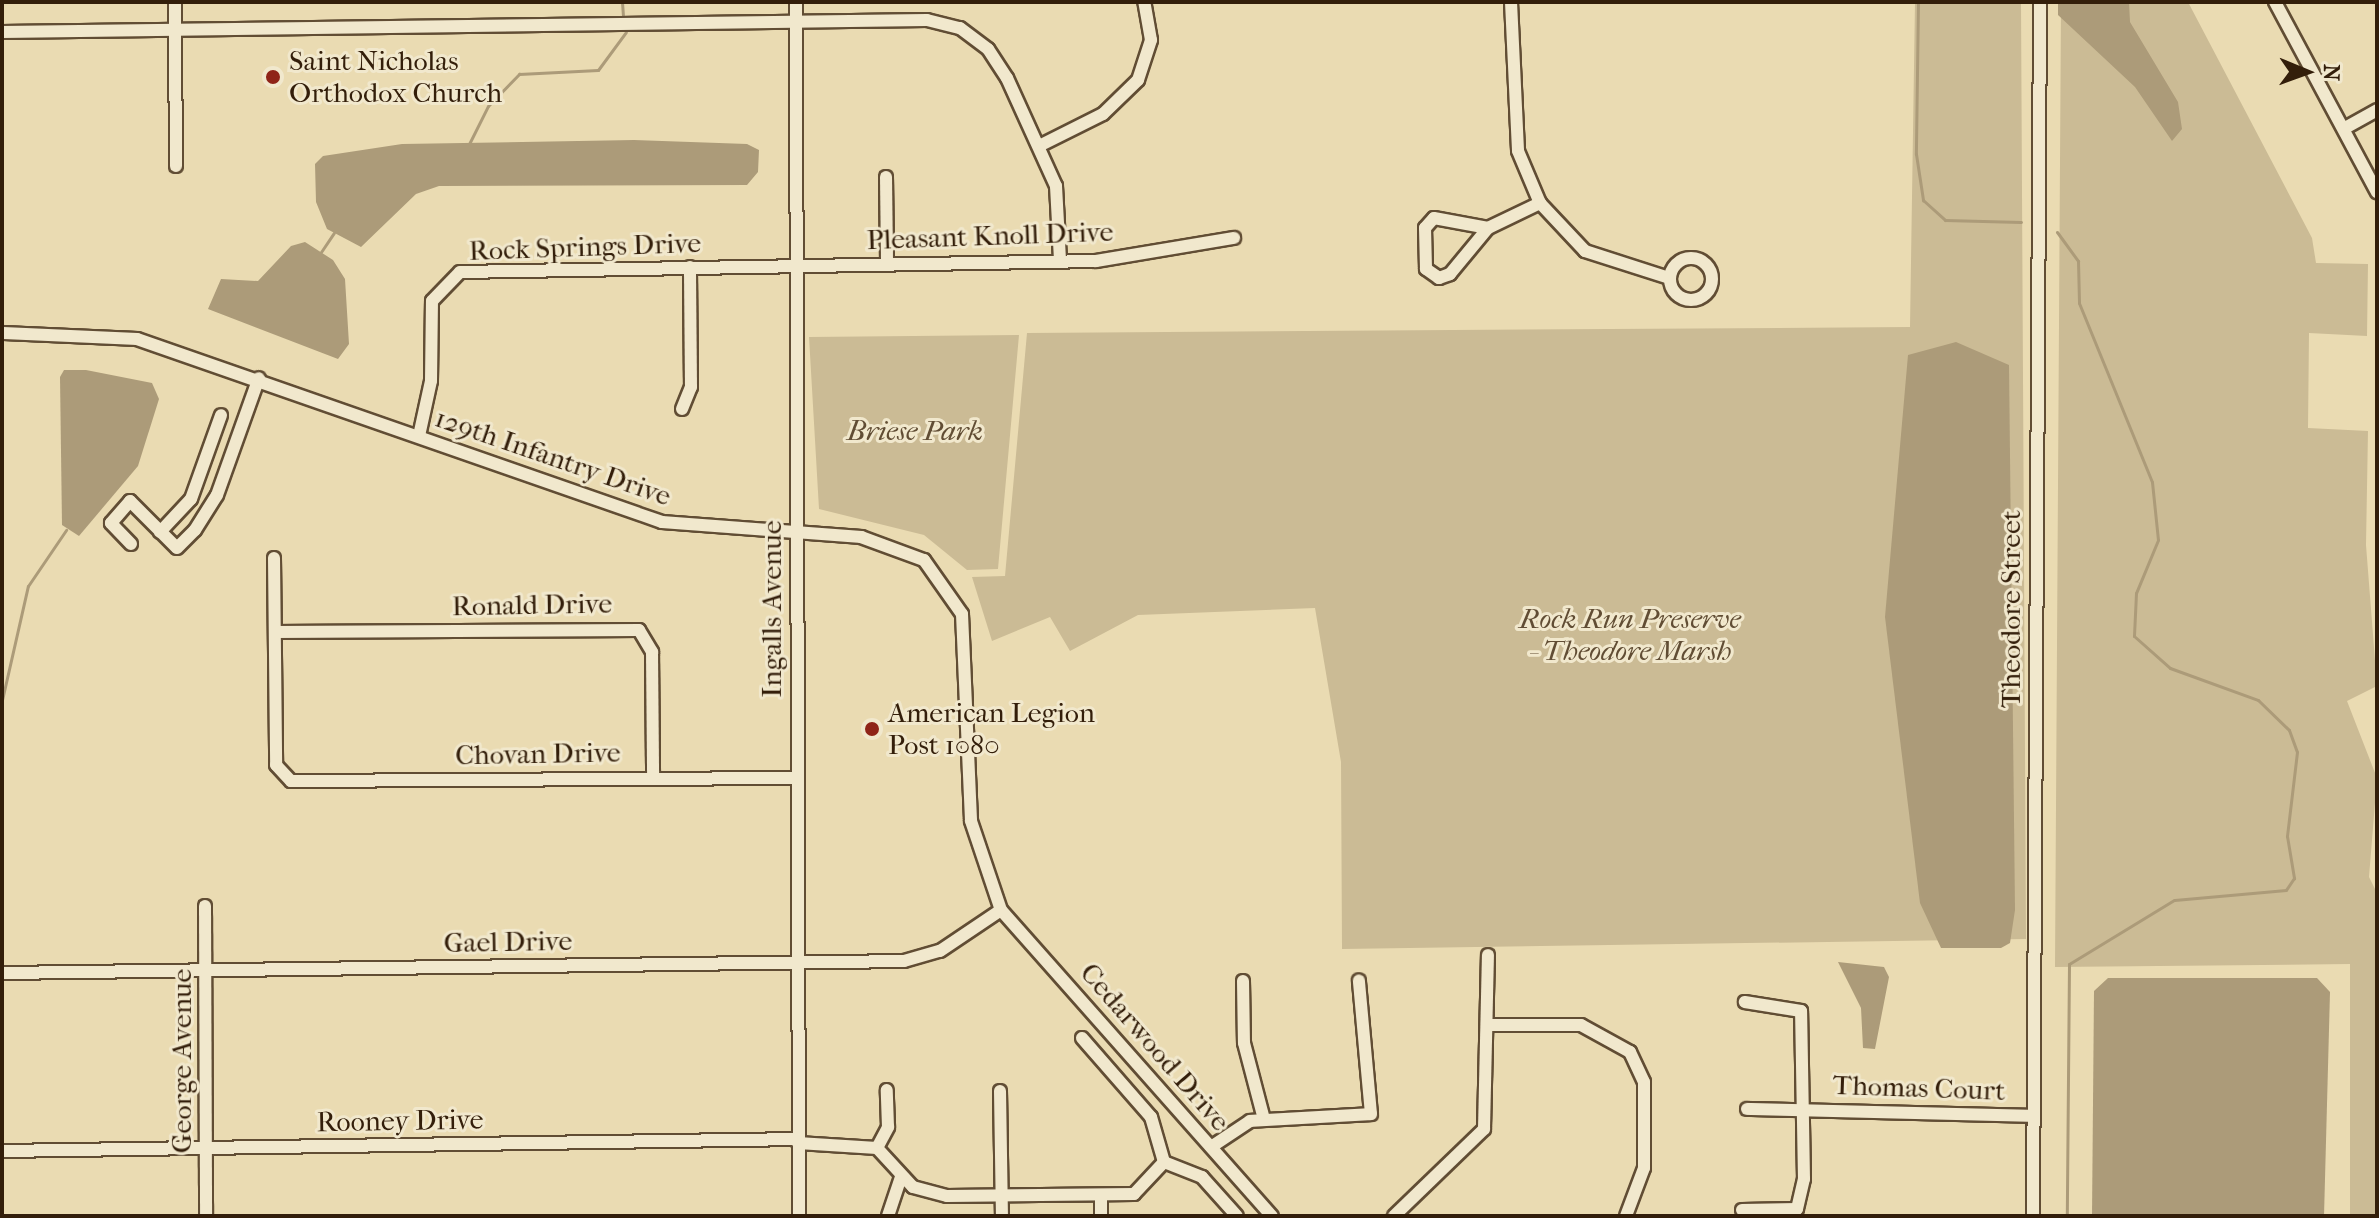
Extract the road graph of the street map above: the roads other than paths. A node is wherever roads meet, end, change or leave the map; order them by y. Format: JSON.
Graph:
{"nodes":[{"id":1,"x":175,"y":2,"type":"edge"},
{"id":2,"x":796,"y":2,"type":"edge"},
{"id":3,"x":1144,"y":2,"type":"edge"},
{"id":4,"x":1511,"y":2,"type":"edge"},
{"id":5,"x":2040,"y":2,"type":"edge"},
{"id":6,"x":2275,"y":2,"type":"edge"},
{"id":7,"x":796,"y":21,"type":"junction"},
{"id":8,"x":175,"y":30,"type":"junction"},
{"id":9,"x":2,"y":32,"type":"edge"},
{"id":10,"x":2377,"y":110,"type":"edge"},
{"id":11,"x":2345,"y":128,"type":"junction"},
{"id":12,"x":1041,"y":145,"type":"junction"},
{"id":13,"x":176,"y":166,"type":"dead end"},
{"id":14,"x":886,"y":177,"type":"dead end"},
{"id":15,"x":2377,"y":192,"type":"edge"},
{"id":16,"x":1540,"y":203,"type":"junction"},
{"id":17,"x":1488,"y":228,"type":"junction"},
{"id":18,"x":1234,"y":238,"type":"dead end"},
{"id":19,"x":1060,"y":261,"type":"junction"},
{"id":20,"x":887,"y":263,"type":"junction"},
{"id":21,"x":793,"y":266,"type":"junction"},
{"id":22,"x":690,"y":267,"type":"junction"},
{"id":23,"x":1669,"y":278,"type":"dead end"},
{"id":24,"x":2,"y":333,"type":"edge"},
{"id":25,"x":259,"y":378,"type":"junction"},
{"id":26,"x":682,"y":409,"type":"dead end"},
{"id":27,"x":221,"y":415,"type":"dead end"},
{"id":28,"x":419,"y":436,"type":"junction"},
{"id":29,"x":160,"y":532,"type":"junction"},
{"id":30,"x":795,"y":532,"type":"junction"},
{"id":31,"x":131,"y":544,"type":"dead end"},
{"id":32,"x":274,"y":558,"type":"dead end"},
{"id":33,"x":275,"y":632,"type":"junction"},
{"id":34,"x":653,"y":776,"type":"junction"},
{"id":35,"x":796,"y":778,"type":"junction"},
{"id":36,"x":205,"y":906,"type":"dead end"},
{"id":37,"x":1001,"y":910,"type":"junction"},
{"id":38,"x":1488,"y":955,"type":"dead end"},
{"id":39,"x":797,"y":962,"type":"junction"},
{"id":40,"x":205,"y":971,"type":"junction"},
{"id":41,"x":2,"y":973,"type":"edge"},
{"id":42,"x":1243,"y":981,"type":"dead end"},
{"id":43,"x":1359,"y":981,"type":"dead end"},
{"id":44,"x":1745,"y":1002,"type":"dead end"},
{"id":45,"x":1488,"y":1025,"type":"junction"},
{"id":46,"x":1082,"y":1038,"type":"dead end"},
{"id":47,"x":887,"y":1090,"type":"dead end"},
{"id":48,"x":1000,"y":1091,"type":"dead end"},
{"id":49,"x":1804,"y":1108,"type":"junction"},
{"id":50,"x":1747,"y":1109,"type":"dead end"},
{"id":51,"x":2032,"y":1116,"type":"junction"},
{"id":52,"x":1264,"y":1119,"type":"junction"},
{"id":53,"x":798,"y":1141,"type":"junction"},
{"id":54,"x":1211,"y":1147,"type":"junction"},
{"id":55,"x":207,"y":1148,"type":"junction"},
{"id":56,"x":877,"y":1148,"type":"junction"},
{"id":57,"x":2,"y":1151,"type":"edge"},
{"id":58,"x":1164,"y":1162,"type":"junction"},
{"id":59,"x":901,"y":1177,"type":"junction"},
{"id":60,"x":1002,"y":1196,"type":"junction"},
{"id":61,"x":1101,"y":1196,"type":"junction"},
{"id":62,"x":1742,"y":1210,"type":"dead end"},
{"id":63,"x":206,"y":1216,"type":"edge"},
{"id":64,"x":799,"y":1216,"type":"edge"},
{"id":65,"x":888,"y":1216,"type":"edge"},
{"id":66,"x":1002,"y":1216,"type":"edge"},
{"id":67,"x":1101,"y":1216,"type":"edge"},
{"id":68,"x":1237,"y":1216,"type":"edge"},
{"id":69,"x":1272,"y":1216,"type":"edge"},
{"id":70,"x":1394,"y":1216,"type":"edge"},
{"id":71,"x":1626,"y":1216,"type":"edge"},
{"id":72,"x":2033,"y":1216,"type":"edge"}],
"edges":[{"from":1,"to":8,"type":"street"},
{"from":2,"to":7,"type":"street","name":"Ingalls Avenue"},
{"from":3,"to":12,"type":"street"},
{"from":4,"to":16,"type":"street"},
{"from":5,"to":51,"type":"street","name":"Theodore Street"},
{"from":6,"to":11,"type":"street"},
{"from":7,"to":8,"type":"street"},
{"from":7,"to":12,"type":"street"},
{"from":7,"to":21,"type":"street","name":"Ingalls Avenue"},
{"from":8,"to":9,"type":"street"},
{"from":8,"to":13,"type":"street"},
{"from":10,"to":11,"type":"street"},
{"from":11,"to":15,"type":"street"},
{"from":12,"to":19,"type":"street"},
{"from":14,"to":20,"type":"street"},
{"from":16,"to":17,"type":"street"},
{"from":16,"to":23,"type":"street"},
{"from":17,"to":17,"type":"street"},
{"from":18,"to":19,"type":"street","name":"Pleasant Knoll Drive"},
{"from":19,"to":20,"type":"street","name":"Pleasant Knoll Drive"},
{"from":20,"to":21,"type":"street","name":"Pleasant Knoll Drive"},
{"from":21,"to":22,"type":"street","name":"Rock Springs Drive"},
{"from":21,"to":30,"type":"street","name":"Ingalls Avenue"},
{"from":22,"to":26,"type":"street"},
{"from":22,"to":28,"type":"street","name":"Rock Springs Drive"},
{"from":24,"to":25,"type":"street","name":"129th Infantry Drive"},
{"from":25,"to":28,"type":"street","name":"129th Infantry Drive"},
{"from":25,"to":29,"type":"street"},
{"from":27,"to":29,"type":"street"},
{"from":28,"to":30,"type":"street","name":"129th Infantry Drive"},
{"from":29,"to":31,"type":"street"},
{"from":30,"to":35,"type":"street","name":"Ingalls Avenue"},
{"from":30,"to":37,"type":"street","name":"129th Infantry Drive"},
{"from":32,"to":33,"type":"street"},
{"from":33,"to":34,"type":"street","name":"Ronald Drive"},
{"from":33,"to":34,"type":"street","name":"Chovan Drive"},
{"from":34,"to":35,"type":"street","name":"Chovan Drive"},
{"from":35,"to":39,"type":"street","name":"Ingalls Avenue"},
{"from":36,"to":40,"type":"street","name":"George Avenue"},
{"from":37,"to":39,"type":"street","name":"Gael Drive"},
{"from":37,"to":54,"type":"street","name":"Cedarwood Drive"},
{"from":38,"to":45,"type":"street"},
{"from":39,"to":40,"type":"street","name":"Gael Drive"},
{"from":39,"to":53,"type":"street","name":"Ingalls Avenue"},
{"from":40,"to":41,"type":"street","name":"Gael Drive"},
{"from":40,"to":55,"type":"street","name":"George Avenue"},
{"from":42,"to":52,"type":"street"},
{"from":43,"to":52,"type":"street"},
{"from":44,"to":49,"type":"street","name":"Thomas Court"},
{"from":45,"to":70,"type":"street"},
{"from":45,"to":71,"type":"street"},
{"from":46,"to":58,"type":"street"},
{"from":47,"to":56,"type":"street"},
{"from":48,"to":60,"type":"street"},
{"from":49,"to":50,"type":"street","name":"Thomas Court"},
{"from":49,"to":51,"type":"street","name":"Thomas Court"},
{"from":49,"to":62,"type":"street","name":"Thomas Court"},
{"from":51,"to":72,"type":"street","name":"Theodore Street"},
{"from":52,"to":54,"type":"street"},
{"from":53,"to":55,"type":"street","name":"Rooney Drive"},
{"from":53,"to":56,"type":"street","name":"Rooney Drive"},
{"from":53,"to":64,"type":"street","name":"Ingalls Avenue"},
{"from":54,"to":69,"type":"street","name":"Cedarwood Drive"},
{"from":55,"to":57,"type":"street","name":"Rooney Drive"},
{"from":55,"to":63,"type":"street","name":"George Avenue"},
{"from":56,"to":59,"type":"street"},
{"from":58,"to":61,"type":"street"},
{"from":58,"to":68,"type":"street"},
{"from":59,"to":60,"type":"street"},
{"from":59,"to":65,"type":"street"},
{"from":60,"to":61,"type":"street"},
{"from":60,"to":66,"type":"street"},
{"from":61,"to":67,"type":"street"}]}
